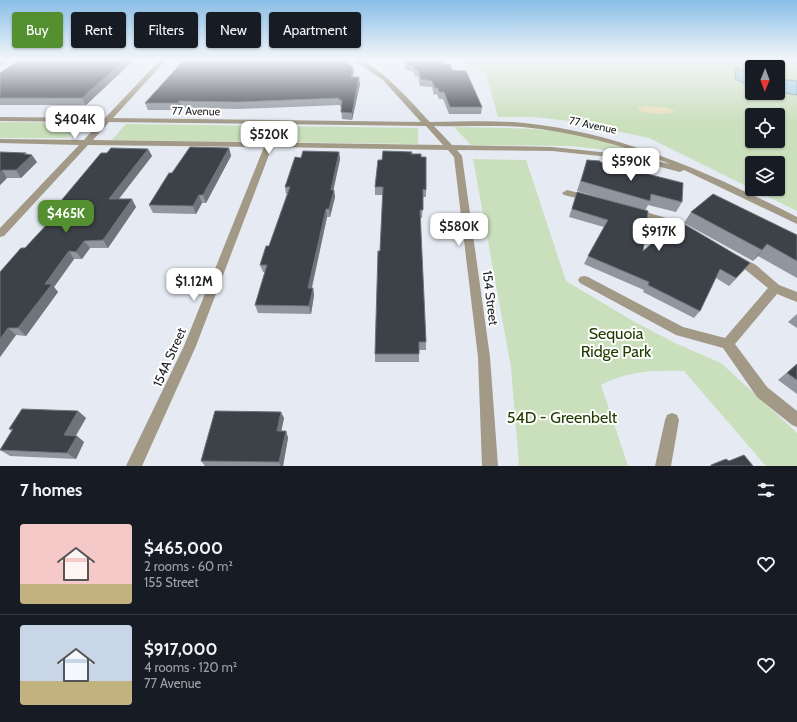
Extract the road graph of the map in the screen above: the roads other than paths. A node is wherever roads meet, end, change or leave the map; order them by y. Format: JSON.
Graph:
{"nodes":[{"id":1,"x":144,"y":81,"type":"edge"},
{"id":2,"x":387,"y":81,"type":"edge"},
{"id":3,"x":0,"y":119,"type":"edge"},
{"id":4,"x":107,"y":121,"type":"junction"},
{"id":5,"x":429,"y":124,"type":"junction"},
{"id":6,"x":0,"y":142,"type":"edge"},
{"id":7,"x":87,"y":142,"type":"junction"},
{"id":8,"x":270,"y":145,"type":"junction"},
{"id":9,"x":452,"y":148,"type":"junction"},
{"id":10,"x":707,"y":176,"type":"junction"},
{"id":11,"x":566,"y":193,"type":"dead end"},
{"id":12,"x":595,"y":200,"type":"edge"},
{"id":13,"x":625,"y":209,"type":"edge"},
{"id":14,"x":797,"y":221,"type":"edge"},
{"id":15,"x":0,"y":234,"type":"edge"},
{"id":16,"x":695,"y":235,"type":"edge"},
{"id":17,"x":727,"y":253,"type":"edge"},
{"id":18,"x":584,"y":280,"type":"dead end"},
{"id":19,"x":775,"y":288,"type":"junction"},
{"id":20,"x":797,"y":297,"type":"edge"},
{"id":21,"x":727,"y":344,"type":"junction"},
{"id":22,"x":672,"y":420,"type":"dead end"},
{"id":23,"x":797,"y":420,"type":"edge"},
{"id":24,"x":134,"y":466,"type":"edge"},
{"id":25,"x":490,"y":466,"type":"edge"},
{"id":26,"x":662,"y":466,"type":"edge"}],
"edges":[{"from":1,"to":4,"type":"street"},
{"from":2,"to":5,"type":"street","name":"154 Street"},
{"from":3,"to":4,"type":"street","name":"77 Avenue"},
{"from":4,"to":5,"type":"street","name":"77 Avenue"},
{"from":4,"to":7,"type":"street"},
{"from":5,"to":9,"type":"street","name":"154 Street"},
{"from":5,"to":10,"type":"street","name":"77 Avenue"},
{"from":6,"to":7,"type":"street","name":"77 Avenue"},
{"from":7,"to":8,"type":"street","name":"77 Avenue"},
{"from":7,"to":15,"type":"street"},
{"from":8,"to":9,"type":"street","name":"77 Avenue"},
{"from":8,"to":24,"type":"street","name":"154A Street"},
{"from":9,"to":10,"type":"street","name":"77 Avenue"},
{"from":9,"to":25,"type":"street","name":"154 Street"},
{"from":10,"to":14,"type":"street"},
{"from":11,"to":12,"type":"street"},
{"from":13,"to":16,"type":"street"},
{"from":17,"to":19,"type":"street"},
{"from":18,"to":21,"type":"street"},
{"from":19,"to":20,"type":"street"},
{"from":19,"to":21,"type":"street"},
{"from":21,"to":23,"type":"street"},
{"from":22,"to":26,"type":"street"}]}
